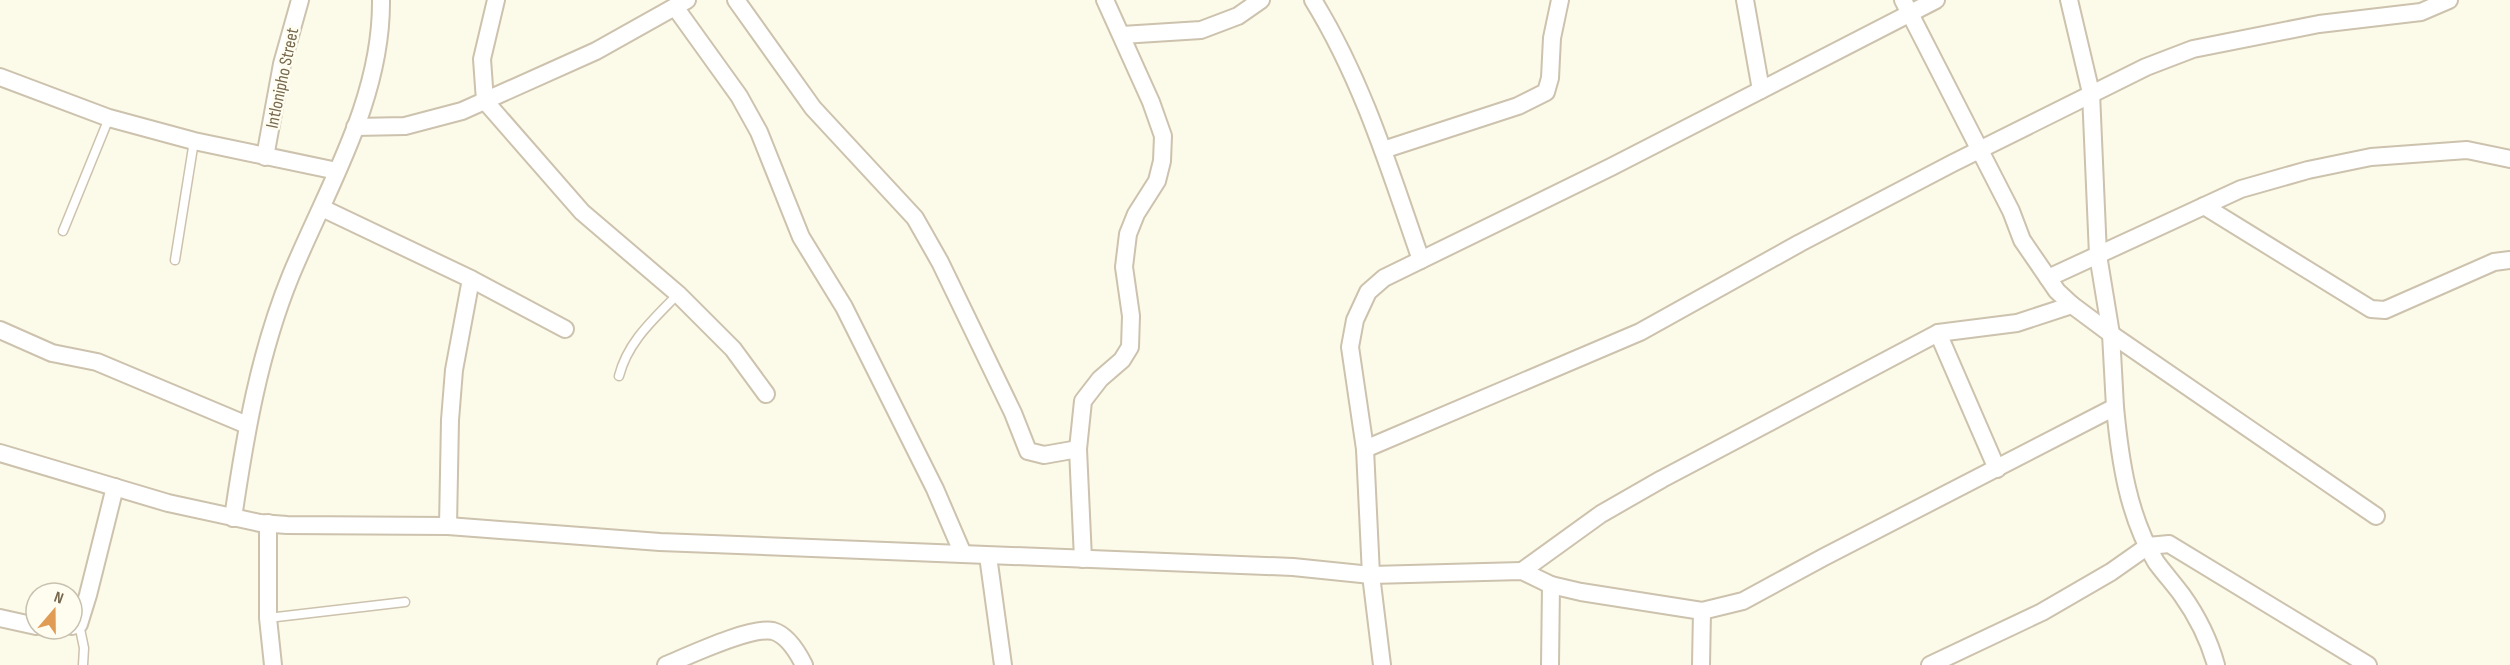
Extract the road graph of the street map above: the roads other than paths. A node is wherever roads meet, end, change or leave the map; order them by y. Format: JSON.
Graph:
{"nodes":[{"id":1,"x":300,"y":0,"type":"edge"},
{"id":2,"x":381,"y":0,"type":"edge"},
{"id":3,"x":496,"y":0,"type":"edge"},
{"id":4,"x":736,"y":0,"type":"edge"},
{"id":5,"x":1105,"y":0,"type":"edge"},
{"id":6,"x":1261,"y":0,"type":"edge"},
{"id":7,"x":1313,"y":0,"type":"edge"},
{"id":8,"x":1560,"y":0,"type":"edge"},
{"id":9,"x":1745,"y":0,"type":"edge"},
{"id":10,"x":1936,"y":0,"type":"edge"},
{"id":11,"x":2069,"y":0,"type":"edge"},
{"id":12,"x":2449,"y":0,"type":"edge"},
{"id":13,"x":681,"y":3,"type":"edge"},
{"id":14,"x":1907,"y":7,"type":"edge"},
{"id":15,"x":1122,"y":35,"type":"junction"},
{"id":16,"x":0,"y":77,"type":"edge"},
{"id":17,"x":1761,"y":90,"type":"junction"},
{"id":18,"x":2091,"y":93,"type":"junction"},
{"id":19,"x":485,"y":101,"type":"junction"},
{"id":20,"x":109,"y":118,"type":"junction"},
{"id":21,"x":355,"y":127,"type":"junction"},
{"id":22,"x":194,"y":141,"type":"junction"},
{"id":23,"x":1383,"y":150,"type":"junction"},
{"id":24,"x":1979,"y":151,"type":"junction"},
{"id":25,"x":265,"y":157,"type":"junction"},
{"id":26,"x":2510,"y":159,"type":"edge"},
{"id":27,"x":337,"y":171,"type":"junction"},
{"id":28,"x":2204,"y":206,"type":"junction"},
{"id":29,"x":322,"y":208,"type":"junction"},
{"id":30,"x":63,"y":231,"type":"dead end"},
{"id":31,"x":2098,"y":255,"type":"junction"},
{"id":32,"x":175,"y":260,"type":"dead end"},
{"id":33,"x":1421,"y":260,"type":"junction"},
{"id":34,"x":2510,"y":260,"type":"edge"},
{"id":35,"x":2048,"y":278,"type":"junction"},
{"id":36,"x":471,"y":279,"type":"junction"},
{"id":37,"x":678,"y":294,"type":"junction"},
{"id":38,"x":2072,"y":305,"type":"junction"},
{"id":39,"x":565,"y":329,"type":"dead end"},
{"id":40,"x":0,"y":330,"type":"edge"},
{"id":41,"x":1938,"y":333,"type":"junction"},
{"id":42,"x":2111,"y":334,"type":"junction"},
{"id":43,"x":619,"y":376,"type":"dead end"},
{"id":44,"x":766,"y":394,"type":"dead end"},
{"id":45,"x":2115,"y":407,"type":"junction"},
{"id":46,"x":247,"y":425,"type":"junction"},
{"id":47,"x":1078,"y":449,"type":"junction"},
{"id":48,"x":1365,"y":449,"type":"junction"},
{"id":49,"x":0,"y":453,"type":"edge"},
{"id":50,"x":1997,"y":469,"type":"junction"},
{"id":51,"x":116,"y":487,"type":"junction"},
{"id":52,"x":2376,"y":516,"type":"dead end"},
{"id":53,"x":233,"y":518,"type":"junction"},
{"id":54,"x":268,"y":523,"type":"junction"},
{"id":55,"x":448,"y":526,"type":"junction"},
{"id":56,"x":2148,"y":546,"type":"junction"},
{"id":57,"x":963,"y":555,"type":"junction"},
{"id":58,"x":988,"y":556,"type":"junction"},
{"id":59,"x":1083,"y":559,"type":"junction"},
{"id":60,"x":1522,"y":571,"type":"junction"},
{"id":61,"x":1371,"y":575,"type":"junction"},
{"id":62,"x":1551,"y":585,"type":"junction"},
{"id":63,"x":84,"y":602,"type":"edge"},
{"id":64,"x":405,"y":602,"type":"dead end"},
{"id":65,"x":1702,"y":611,"type":"junction"},
{"id":66,"x":0,"y":618,"type":"edge"},
{"id":67,"x":268,"y":618,"type":"junction"},
{"id":68,"x":24,"y":623,"type":"edge"},
{"id":69,"x":80,"y":641,"type":"edge"},
{"id":70,"x":83,"y":665,"type":"edge"},
{"id":71,"x":273,"y":665,"type":"edge"},
{"id":72,"x":666,"y":665,"type":"edge"},
{"id":73,"x":804,"y":665,"type":"edge"},
{"id":74,"x":1003,"y":665,"type":"edge"},
{"id":75,"x":1382,"y":665,"type":"edge"},
{"id":76,"x":1550,"y":665,"type":"edge"},
{"id":77,"x":1701,"y":665,"type":"edge"},
{"id":78,"x":1930,"y":665,"type":"edge"},
{"id":79,"x":2216,"y":665,"type":"edge"},
{"id":80,"x":2368,"y":665,"type":"edge"}],
"edges":[{"from":1,"to":25,"type":"street","name":"Intlonipho Street"},
{"from":2,"to":21,"type":"street"},
{"from":3,"to":19,"type":"street"},
{"from":4,"to":47,"type":"street"},
{"from":5,"to":15,"type":"street"},
{"from":6,"to":15,"type":"street"},
{"from":7,"to":23,"type":"street"},
{"from":8,"to":23,"type":"street"},
{"from":9,"to":17,"type":"street"},
{"from":10,"to":14,"type":"street"},
{"from":11,"to":18,"type":"street"},
{"from":12,"to":18,"type":"street"},
{"from":13,"to":19,"type":"street"},
{"from":13,"to":57,"type":"street"},
{"from":14,"to":17,"type":"street"},
{"from":14,"to":24,"type":"street"},
{"from":15,"to":47,"type":"street"},
{"from":16,"to":20,"type":"street"},
{"from":17,"to":33,"type":"street"},
{"from":18,"to":24,"type":"street"},
{"from":18,"to":31,"type":"street"},
{"from":19,"to":21,"type":"street"},
{"from":19,"to":37,"type":"street"},
{"from":20,"to":22,"type":"street"},
{"from":20,"to":30,"type":"lane"},
{"from":21,"to":27,"type":"street"},
{"from":22,"to":25,"type":"street"},
{"from":22,"to":32,"type":"lane"},
{"from":23,"to":33,"type":"street"},
{"from":24,"to":35,"type":"street"},
{"from":24,"to":48,"type":"street"},
{"from":25,"to":27,"type":"street"},
{"from":26,"to":28,"type":"street"},
{"from":27,"to":29,"type":"street"},
{"from":28,"to":31,"type":"street"},
{"from":28,"to":34,"type":"street"},
{"from":29,"to":36,"type":"street"},
{"from":29,"to":46,"type":"street"},
{"from":31,"to":35,"type":"street"},
{"from":31,"to":42,"type":"street"},
{"from":33,"to":48,"type":"street"},
{"from":35,"to":38,"type":"street"},
{"from":36,"to":39,"type":"street"},
{"from":36,"to":55,"type":"street"},
{"from":37,"to":43,"type":"lane"},
{"from":37,"to":44,"type":"street"},
{"from":38,"to":41,"type":"street"},
{"from":38,"to":42,"type":"street"},
{"from":40,"to":46,"type":"street"},
{"from":41,"to":50,"type":"street"},
{"from":41,"to":60,"type":"street"},
{"from":42,"to":45,"type":"street"},
{"from":42,"to":52,"type":"street"},
{"from":45,"to":50,"type":"street"},
{"from":45,"to":56,"type":"street"},
{"from":46,"to":53,"type":"street"},
{"from":47,"to":59,"type":"street"},
{"from":48,"to":61,"type":"street"},
{"from":49,"to":51,"type":"street"},
{"from":50,"to":65,"type":"street"},
{"from":51,"to":53,"type":"street"},
{"from":51,"to":63,"type":"street"},
{"from":53,"to":54,"type":"street"},
{"from":54,"to":55,"type":"street"},
{"from":54,"to":67,"type":"street"},
{"from":55,"to":57,"type":"street"},
{"from":56,"to":78,"type":"street"},
{"from":56,"to":79,"type":"street"},
{"from":56,"to":80,"type":"street"},
{"from":57,"to":58,"type":"street"},
{"from":58,"to":59,"type":"street"},
{"from":58,"to":74,"type":"street"},
{"from":59,"to":61,"type":"street"},
{"from":60,"to":61,"type":"street"},
{"from":60,"to":62,"type":"street"},
{"from":61,"to":75,"type":"street"},
{"from":62,"to":65,"type":"street"},
{"from":62,"to":76,"type":"street"},
{"from":64,"to":67,"type":"lane"},
{"from":65,"to":77,"type":"street"},
{"from":66,"to":68,"type":"street"},
{"from":67,"to":71,"type":"street"},
{"from":69,"to":70,"type":"lane"},
{"from":72,"to":73,"type":"street"}]}
